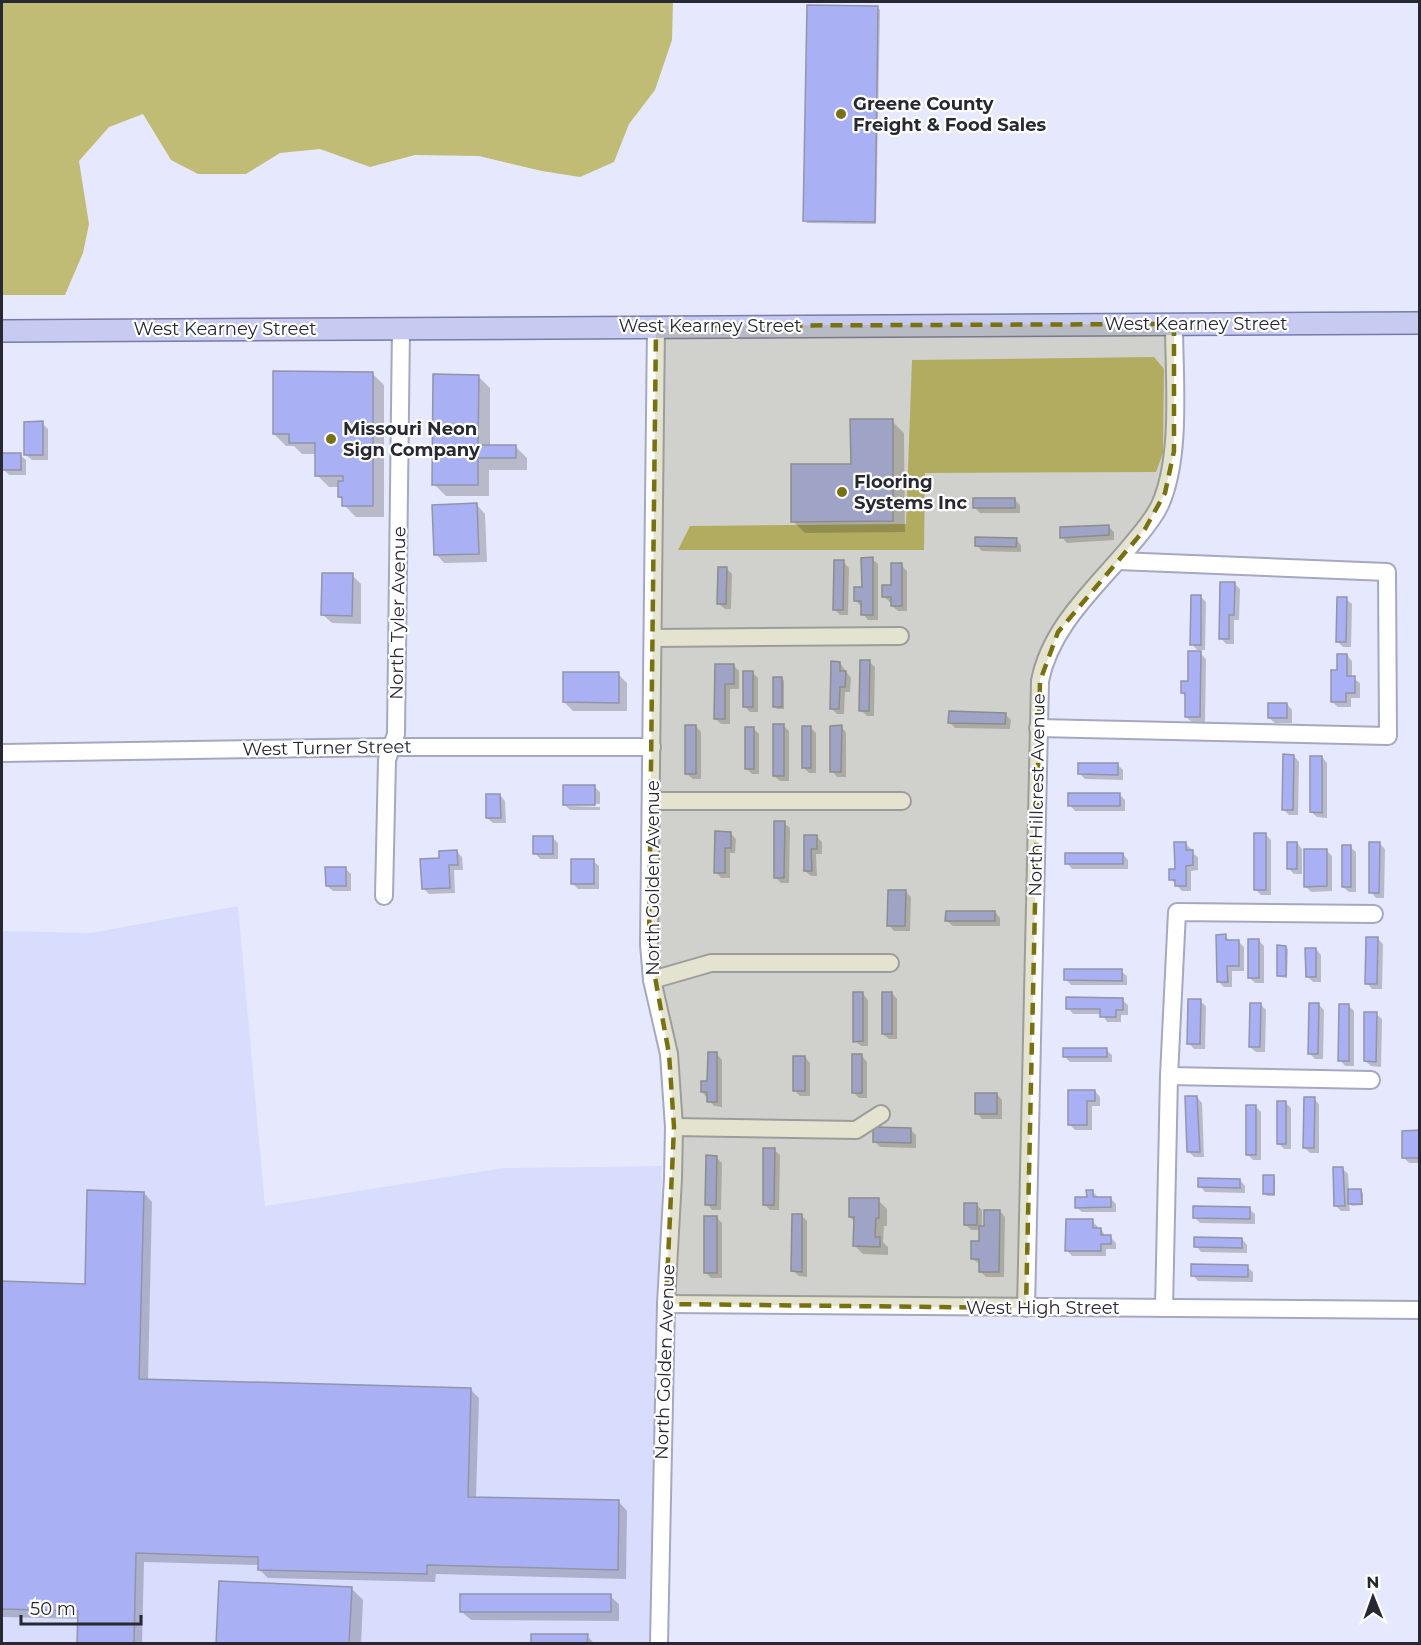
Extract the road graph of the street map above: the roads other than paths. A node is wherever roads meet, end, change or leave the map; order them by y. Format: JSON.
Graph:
{"nodes":[{"id":1,"x":1419,"y":323,"type":"edge"},
{"id":2,"x":1174,"y":324,"type":"junction"},
{"id":3,"x":656,"y":326,"type":"junction"},
{"id":4,"x":401,"y":328,"type":"junction"},
{"id":5,"x":2,"y":330,"type":"edge"},
{"id":6,"x":1118,"y":561,"type":"junction"},
{"id":7,"x":900,"y":636,"type":"dead end"},
{"id":8,"x":653,"y":638,"type":"junction"},
{"id":9,"x":1038,"y":728,"type":"junction"},
{"id":10,"x":391,"y":747,"type":"junction"},
{"id":11,"x":652,"y":747,"type":"junction"},
{"id":12,"x":2,"y":753,"type":"edge"},
{"id":13,"x":652,"y":801,"type":"junction"},
{"id":14,"x":902,"y":801,"type":"dead end"},
{"id":15,"x":384,"y":896,"type":"dead end"},
{"id":16,"x":1374,"y":914,"type":"dead end"},
{"id":17,"x":890,"y":963,"type":"dead end"},
{"id":18,"x":652,"y":980,"type":"junction"},
{"id":19,"x":1169,"y":1076,"type":"junction"},
{"id":20,"x":1371,"y":1080,"type":"dead end"},
{"id":21,"x":881,"y":1114,"type":"dead end"},
{"id":22,"x":674,"y":1127,"type":"junction"},
{"id":23,"x":666,"y":1304,"type":"junction"},
{"id":24,"x":1026,"y":1308,"type":"junction"},
{"id":25,"x":1164,"y":1308,"type":"junction"},
{"id":26,"x":1419,"y":1310,"type":"edge"},
{"id":27,"x":659,"y":1644,"type":"edge"}],
"edges":[{"from":1,"to":2,"type":"main road","name":"West Kearney Street"},
{"from":2,"to":3,"type":"main road","name":"West Kearney Street"},
{"from":2,"to":6,"type":"street","name":"North Hillcrest Avenue"},
{"from":3,"to":4,"type":"main road","name":"West Kearney Street"},
{"from":3,"to":8,"type":"street","name":"North Golden Avenue"},
{"from":4,"to":5,"type":"main road","name":"West Kearney Street"},
{"from":4,"to":10,"type":"street","name":"North Tyler Avenue"},
{"from":6,"to":9,"type":"street","name":"North Hillcrest Avenue"},
{"from":6,"to":9,"type":"street"},
{"from":7,"to":8,"type":"street"},
{"from":8,"to":11,"type":"street","name":"North Golden Avenue"},
{"from":9,"to":24,"type":"street","name":"North Hillcrest Avenue"},
{"from":10,"to":11,"type":"street","name":"West Turner Street"},
{"from":10,"to":12,"type":"street","name":"West Turner Street"},
{"from":10,"to":15,"type":"street","name":"North Tyler Avenue"},
{"from":11,"to":13,"type":"street","name":"North Golden Avenue"},
{"from":13,"to":14,"type":"street"},
{"from":13,"to":18,"type":"street","name":"North Golden Avenue"},
{"from":16,"to":19,"type":"street"},
{"from":17,"to":18,"type":"street"},
{"from":18,"to":22,"type":"street","name":"North Golden Avenue"},
{"from":19,"to":20,"type":"street"},
{"from":19,"to":25,"type":"street"},
{"from":21,"to":22,"type":"street"},
{"from":22,"to":23,"type":"street","name":"North Golden Avenue"},
{"from":23,"to":24,"type":"street","name":"West High Street"},
{"from":23,"to":27,"type":"street","name":"North Golden Avenue"},
{"from":24,"to":25,"type":"street","name":"West High Street"},
{"from":25,"to":26,"type":"street","name":"West High Street"}]}
